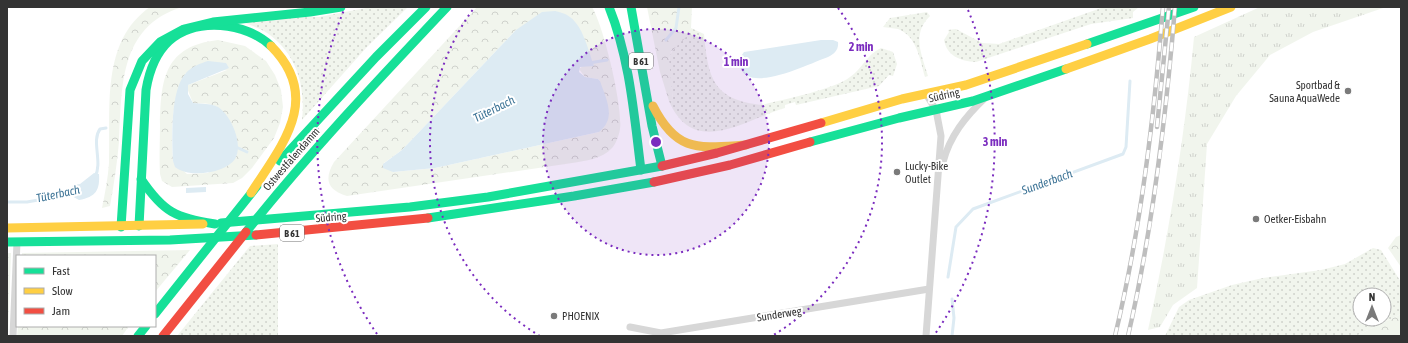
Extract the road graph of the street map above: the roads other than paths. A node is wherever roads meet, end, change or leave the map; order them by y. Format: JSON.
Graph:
{"nodes":[{"id":1,"x":341,"y":7,"type":"edge"},
{"id":2,"x":426,"y":7,"type":"edge"},
{"id":3,"x":447,"y":7,"type":"edge"},
{"id":4,"x":609,"y":7,"type":"edge"},
{"id":5,"x":631,"y":7,"type":"edge"},
{"id":6,"x":1194,"y":7,"type":"edge"},
{"id":7,"x":1231,"y":7,"type":"edge"},
{"id":8,"x":247,"y":9,"type":"dead end"},
{"id":9,"x":155,"y":33,"type":"dead end"},
{"id":10,"x":646,"y":92,"type":"junction"},
{"id":11,"x":937,"y":92,"type":"junction"},
{"id":12,"x":926,"y":94,"type":"junction"},
{"id":13,"x":988,"y":95,"type":"junction"},
{"id":14,"x":936,"y":110,"type":"junction"},
{"id":15,"x":746,"y":145,"type":"junction"},
{"id":16,"x":662,"y":166,"type":"junction"},
{"id":17,"x":641,"y":170,"type":"junction"},
{"id":18,"x":938,"y":178,"type":"junction"},
{"id":19,"x":140,"y":179,"type":"junction"},
{"id":20,"x":654,"y":182,"type":"junction"},
{"id":21,"x":251,"y":193,"type":"junction"},
{"id":22,"x":215,"y":224,"type":"junction"},
{"id":23,"x":140,"y":226,"type":"junction"},
{"id":24,"x":121,"y":227,"type":"junction"},
{"id":25,"x":7,"y":228,"type":"edge"},
{"id":26,"x":131,"y":241,"type":"junction"},
{"id":27,"x":7,"y":242,"type":"edge"},
{"id":28,"x":18,"y":242,"type":"junction"},
{"id":29,"x":17,"y":255,"type":"edge"},
{"id":30,"x":16,"y":280,"type":"edge"},
{"id":31,"x":929,"y":290,"type":"junction"},
{"id":32,"x":156,"y":313,"type":"edge"},
{"id":33,"x":145,"y":327,"type":"edge"},
{"id":34,"x":630,"y":327,"type":"dead end"},
{"id":35,"x":13,"y":336,"type":"edge"},
{"id":36,"x":138,"y":336,"type":"edge"},
{"id":37,"x":163,"y":336,"type":"edge"},
{"id":38,"x":926,"y":336,"type":"edge"}],
"edges":[{"from":1,"to":8,"type":"main road"},
{"from":2,"to":21,"type":"main road","name":"Ostwestfalendamm"},
{"from":3,"to":37,"type":"main road","name":"Ostwestfalendamm"},
{"from":4,"to":17,"type":"main road"},
{"from":5,"to":10,"type":"main road","number":"B 61"},
{"from":6,"to":11,"type":"main road","name":"Südring"},
{"from":7,"to":13,"type":"main road","name":"Südring"},
{"from":9,"to":24,"type":"main road"},
{"from":10,"to":15,"type":"main road"},
{"from":10,"to":16,"type":"main road","number":"B 61"},
{"from":11,"to":12,"type":"main road","name":"Südring"},
{"from":11,"to":14,"type":"street"},
{"from":12,"to":14,"type":"street"},
{"from":12,"to":15,"type":"main road","name":"Südring"},
{"from":13,"to":14,"type":"main road","name":"Südring"},
{"from":13,"to":18,"type":"street"},
{"from":14,"to":18,"type":"street"},
{"from":14,"to":20,"type":"main road","name":"Südring"},
{"from":15,"to":16,"type":"main road","name":"Südring"},
{"from":16,"to":17,"type":"main road","name":"Südring"},
{"from":16,"to":20,"type":"main road"},
{"from":17,"to":20,"type":"main road"},
{"from":17,"to":22,"type":"main road","name":"Südring"},
{"from":18,"to":31,"type":"street"},
{"from":19,"to":21,"type":"main road"},
{"from":19,"to":22,"type":"main road"},
{"from":19,"to":23,"type":"main road"},
{"from":20,"to":26,"type":"main road","name":"Südring","number":"B 61"},
{"from":21,"to":32,"type":"main road","name":"Ostwestfalendamm"},
{"from":22,"to":23,"type":"main road","name":"Südring"},
{"from":23,"to":24,"type":"main road","name":"Südring"},
{"from":23,"to":26,"type":"main road"},
{"from":24,"to":25,"type":"main road","name":"Südring"},
{"from":24,"to":26,"type":"main road"},
{"from":26,"to":28,"type":"main road","name":"Südring","number":"B 61"},
{"from":27,"to":28,"type":"main road","name":"Südring","number":"B 61"},
{"from":28,"to":29,"type":"street"},
{"from":30,"to":35,"type":"street"},
{"from":31,"to":34,"type":"street","name":"Sunderweg"},
{"from":31,"to":38,"type":"street"},
{"from":33,"to":36,"type":"main road"}]}
